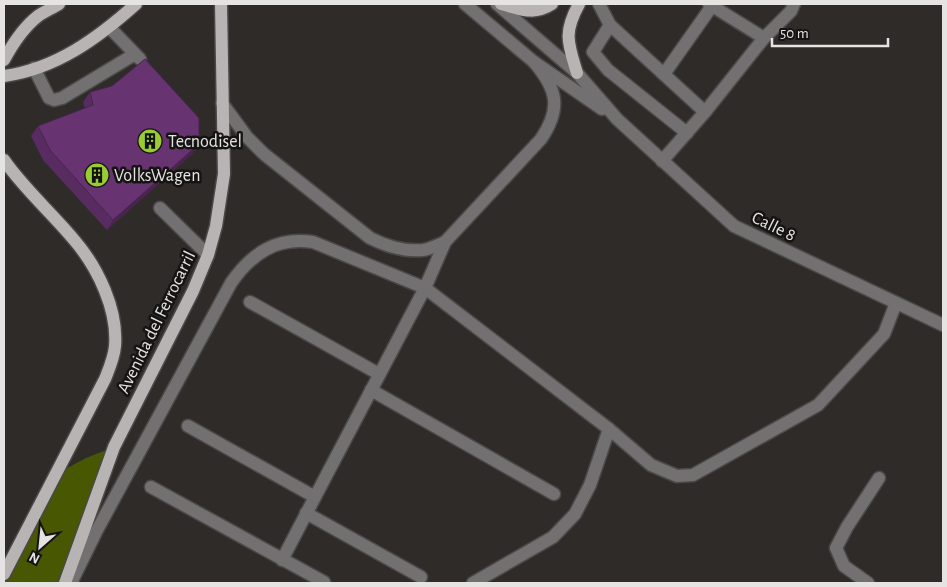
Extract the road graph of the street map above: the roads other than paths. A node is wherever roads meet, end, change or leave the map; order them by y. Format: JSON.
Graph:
{"nodes":[{"id":1,"x":59,"y":4,"type":"edge"},
{"id":2,"x":136,"y":4,"type":"edge"},
{"id":3,"x":221,"y":4,"type":"edge"},
{"id":4,"x":465,"y":4,"type":"edge"},
{"id":5,"x":497,"y":4,"type":"edge"},
{"id":6,"x":501,"y":4,"type":"edge"},
{"id":7,"x":552,"y":4,"type":"edge"},
{"id":8,"x":579,"y":4,"type":"edge"},
{"id":9,"x":599,"y":4,"type":"edge"},
{"id":10,"x":794,"y":4,"type":"edge"},
{"id":11,"x":710,"y":5,"type":"edge"},
{"id":12,"x":610,"y":25,"type":"junction"},
{"id":13,"x":109,"y":28,"type":"junction"},
{"id":14,"x":764,"y":38,"type":"junction"},
{"id":15,"x":135,"y":54,"type":"junction"},
{"id":16,"x":4,"y":60,"type":"edge"},
{"id":17,"x":534,"y":62,"type":"junction"},
{"id":18,"x":148,"y":67,"type":"edge"},
{"id":19,"x":34,"y":68,"type":"junction"},
{"id":20,"x":577,"y":73,"type":"junction"},
{"id":21,"x":664,"y":74,"type":"junction"},
{"id":22,"x":9,"y":75,"type":"edge"},
{"id":23,"x":222,"y":103,"type":"junction"},
{"id":24,"x":705,"y":112,"type":"junction"},
{"id":25,"x":616,"y":119,"type":"junction"},
{"id":26,"x":687,"y":133,"type":"junction"},
{"id":27,"x":4,"y":160,"type":"edge"},
{"id":28,"x":662,"y":161,"type":"junction"},
{"id":29,"x":160,"y":208,"type":"dead end"},
{"id":30,"x":445,"y":242,"type":"junction"},
{"id":31,"x":208,"y":255,"type":"junction"},
{"id":32,"x":425,"y":288,"type":"junction"},
{"id":33,"x":250,"y":302,"type":"dead end"},
{"id":34,"x":896,"y":304,"type":"junction"},
{"id":35,"x":943,"y":325,"type":"edge"},
{"id":36,"x":380,"y":374,"type":"junction"},
{"id":37,"x":371,"y":390,"type":"junction"},
{"id":38,"x":188,"y":426,"type":"dead end"},
{"id":39,"x":609,"y":429,"type":"junction"},
{"id":40,"x":879,"y":478,"type":"dead end"},
{"id":41,"x":151,"y":488,"type":"dead end"},
{"id":42,"x":554,"y":494,"type":"dead end"},
{"id":43,"x":315,"y":498,"type":"junction"},
{"id":44,"x":306,"y":513,"type":"junction"},
{"id":45,"x":282,"y":560,"type":"junction"},
{"id":46,"x":4,"y":572,"type":"edge"},
{"id":47,"x":421,"y":577,"type":"dead end"},
{"id":48,"x":324,"y":582,"type":"dead end"},
{"id":49,"x":65,"y":583,"type":"edge"},
{"id":50,"x":71,"y":583,"type":"edge"},
{"id":51,"x":473,"y":583,"type":"edge"},
{"id":52,"x":868,"y":583,"type":"edge"}],
"edges":[{"from":1,"to":16,"type":"main road"},
{"from":2,"to":13,"type":"main road"},
{"from":3,"to":23,"type":"main road","name":"Avenida del Ferrocarril"},
{"from":4,"to":17,"type":"street","name":"Calle 8"},
{"from":5,"to":20,"type":"street","name":"Calle 8"},
{"from":6,"to":7,"type":"main road"},
{"from":8,"to":20,"type":"main road"},
{"from":9,"to":12,"type":"street"},
{"from":10,"to":14,"type":"street"},
{"from":11,"to":14,"type":"street"},
{"from":11,"to":21,"type":"street"},
{"from":12,"to":21,"type":"street"},
{"from":12,"to":26,"type":"street"},
{"from":13,"to":15,"type":"street"},
{"from":13,"to":19,"type":"main road"},
{"from":14,"to":24,"type":"street"},
{"from":15,"to":18,"type":"street"},
{"from":15,"to":19,"type":"street"},
{"from":17,"to":25,"type":"street","name":"Calle 8"},
{"from":17,"to":30,"type":"street"},
{"from":19,"to":22,"type":"main road"},
{"from":20,"to":25,"type":"street","name":"Calle 8"},
{"from":21,"to":24,"type":"street"},
{"from":23,"to":30,"type":"street"},
{"from":23,"to":31,"type":"main road","name":"Avenida del Ferrocarril"},
{"from":24,"to":26,"type":"street"},
{"from":25,"to":28,"type":"street","name":"Calle 8"},
{"from":26,"to":28,"type":"street"},
{"from":27,"to":46,"type":"main road","name":"Avenida del Ferrocarril"},
{"from":28,"to":34,"type":"street","name":"Calle 8"},
{"from":29,"to":31,"type":"street"},
{"from":30,"to":32,"type":"street"},
{"from":31,"to":49,"type":"main road","name":"Avenida del Ferrocarril"},
{"from":32,"to":36,"type":"street"},
{"from":32,"to":39,"type":"street"},
{"from":32,"to":50,"type":"street"},
{"from":33,"to":36,"type":"street"},
{"from":34,"to":35,"type":"street","name":"Calle 8"},
{"from":34,"to":39,"type":"street"},
{"from":36,"to":37,"type":"street"},
{"from":37,"to":42,"type":"street"},
{"from":37,"to":43,"type":"street"},
{"from":38,"to":43,"type":"street"},
{"from":39,"to":51,"type":"street"},
{"from":40,"to":52,"type":"street"},
{"from":41,"to":45,"type":"street"},
{"from":43,"to":44,"type":"street"},
{"from":44,"to":45,"type":"street"},
{"from":44,"to":47,"type":"street"},
{"from":45,"to":48,"type":"street"}]}
